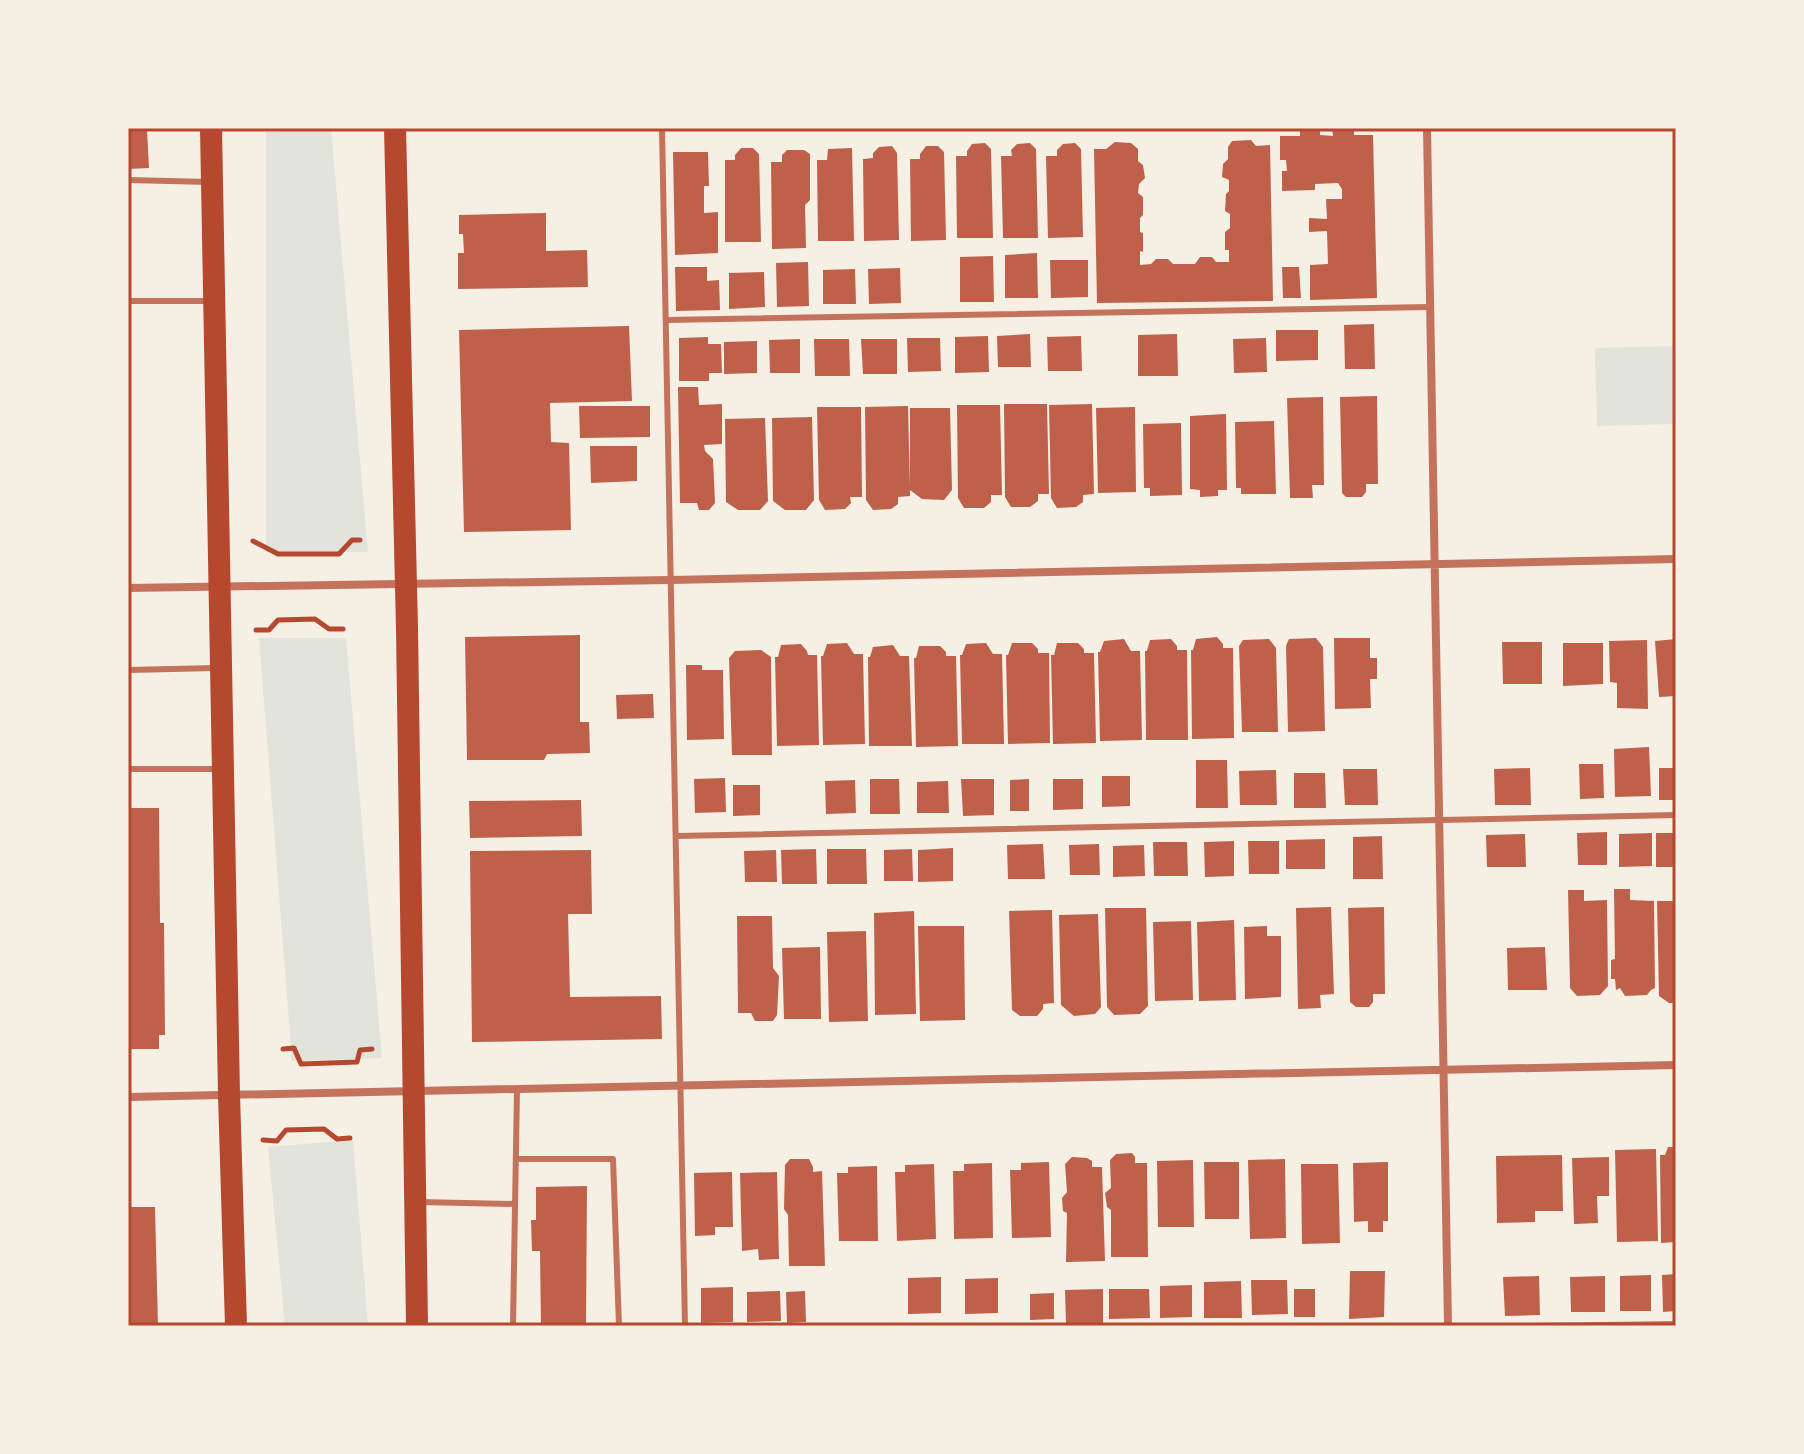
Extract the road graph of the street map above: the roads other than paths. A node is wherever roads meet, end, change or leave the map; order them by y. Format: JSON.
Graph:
{"nodes":[{"id":1,"x":211,"y":128,"type":"edge"},
{"id":2,"x":395,"y":128,"type":"edge"},
{"id":3,"x":662,"y":128,"type":"edge"},
{"id":4,"x":1427,"y":128,"type":"edge"},
{"id":5,"x":128,"y":180,"type":"edge"},
{"id":6,"x":212,"y":182,"type":"junction"},
{"id":7,"x":128,"y":301,"type":"edge"},
{"id":8,"x":214,"y":301,"type":"junction"},
{"id":9,"x":1430,"y":307,"type":"junction"},
{"id":10,"x":666,"y":320,"type":"junction"},
{"id":11,"x":1676,"y":559,"type":"edge"},
{"id":12,"x":1435,"y":563,"type":"junction"},
{"id":13,"x":671,"y":580,"type":"junction"},
{"id":14,"x":406,"y":584,"type":"junction"},
{"id":15,"x":219,"y":587,"type":"junction"},
{"id":16,"x":128,"y":588,"type":"edge"},
{"id":17,"x":220,"y":668,"type":"junction"},
{"id":18,"x":128,"y":670,"type":"edge"},
{"id":19,"x":128,"y":769,"type":"edge"},
{"id":20,"x":222,"y":769,"type":"junction"},
{"id":21,"x":1676,"y":815,"type":"edge"},
{"id":22,"x":1439,"y":820,"type":"junction"},
{"id":23,"x":676,"y":836,"type":"junction"},
{"id":24,"x":1676,"y":1065,"type":"edge"},
{"id":25,"x":1444,"y":1070,"type":"junction"},
{"id":26,"x":680,"y":1086,"type":"junction"},
{"id":27,"x":517,"y":1089,"type":"junction"},
{"id":28,"x":413,"y":1091,"type":"junction"},
{"id":29,"x":229,"y":1095,"type":"junction"},
{"id":30,"x":128,"y":1097,"type":"edge"},
{"id":31,"x":516,"y":1159,"type":"junction"},
{"id":32,"x":416,"y":1202,"type":"junction"},
{"id":33,"x":515,"y":1204,"type":"junction"},
{"id":34,"x":1676,"y":1324,"type":"edge"},
{"id":35,"x":236,"y":1326,"type":"edge"},
{"id":36,"x":417,"y":1326,"type":"edge"},
{"id":37,"x":513,"y":1326,"type":"edge"},
{"id":38,"x":619,"y":1326,"type":"edge"},
{"id":39,"x":685,"y":1326,"type":"edge"},
{"id":40,"x":1448,"y":1326,"type":"edge"},
{"id":41,"x":1533,"y":1326,"type":"edge"}],
"edges":[{"from":1,"to":6,"type":"highway"},
{"from":2,"to":14,"type":"highway"},
{"from":3,"to":10,"type":"lane"},
{"from":4,"to":9,"type":"street"},
{"from":5,"to":6,"type":"lane"},
{"from":6,"to":8,"type":"highway"},
{"from":7,"to":8,"type":"lane"},
{"from":8,"to":15,"type":"highway"},
{"from":9,"to":10,"type":"lane"},
{"from":9,"to":12,"type":"street"},
{"from":10,"to":13,"type":"lane"},
{"from":11,"to":12,"type":"street"},
{"from":12,"to":13,"type":"street"},
{"from":12,"to":22,"type":"street"},
{"from":13,"to":14,"type":"street"},
{"from":13,"to":23,"type":"lane"},
{"from":14,"to":15,"type":"street"},
{"from":14,"to":28,"type":"highway"},
{"from":15,"to":16,"type":"street"},
{"from":15,"to":17,"type":"highway"},
{"from":17,"to":18,"type":"lane"},
{"from":17,"to":20,"type":"highway"},
{"from":19,"to":20,"type":"lane"},
{"from":20,"to":29,"type":"highway"},
{"from":21,"to":22,"type":"lane"},
{"from":22,"to":23,"type":"lane"},
{"from":22,"to":25,"type":"street"},
{"from":23,"to":26,"type":"lane"},
{"from":24,"to":25,"type":"street"},
{"from":25,"to":26,"type":"street"},
{"from":25,"to":40,"type":"street"},
{"from":26,"to":27,"type":"street"},
{"from":26,"to":39,"type":"lane"},
{"from":27,"to":28,"type":"street"},
{"from":27,"to":31,"type":"lane"},
{"from":28,"to":29,"type":"street"},
{"from":28,"to":32,"type":"highway"},
{"from":29,"to":30,"type":"street"},
{"from":29,"to":35,"type":"highway"},
{"from":31,"to":33,"type":"lane"},
{"from":31,"to":38,"type":"lane"},
{"from":32,"to":33,"type":"lane"},
{"from":32,"to":36,"type":"highway"},
{"from":33,"to":37,"type":"lane"},
{"from":34,"to":41,"type":"lane"}]}
